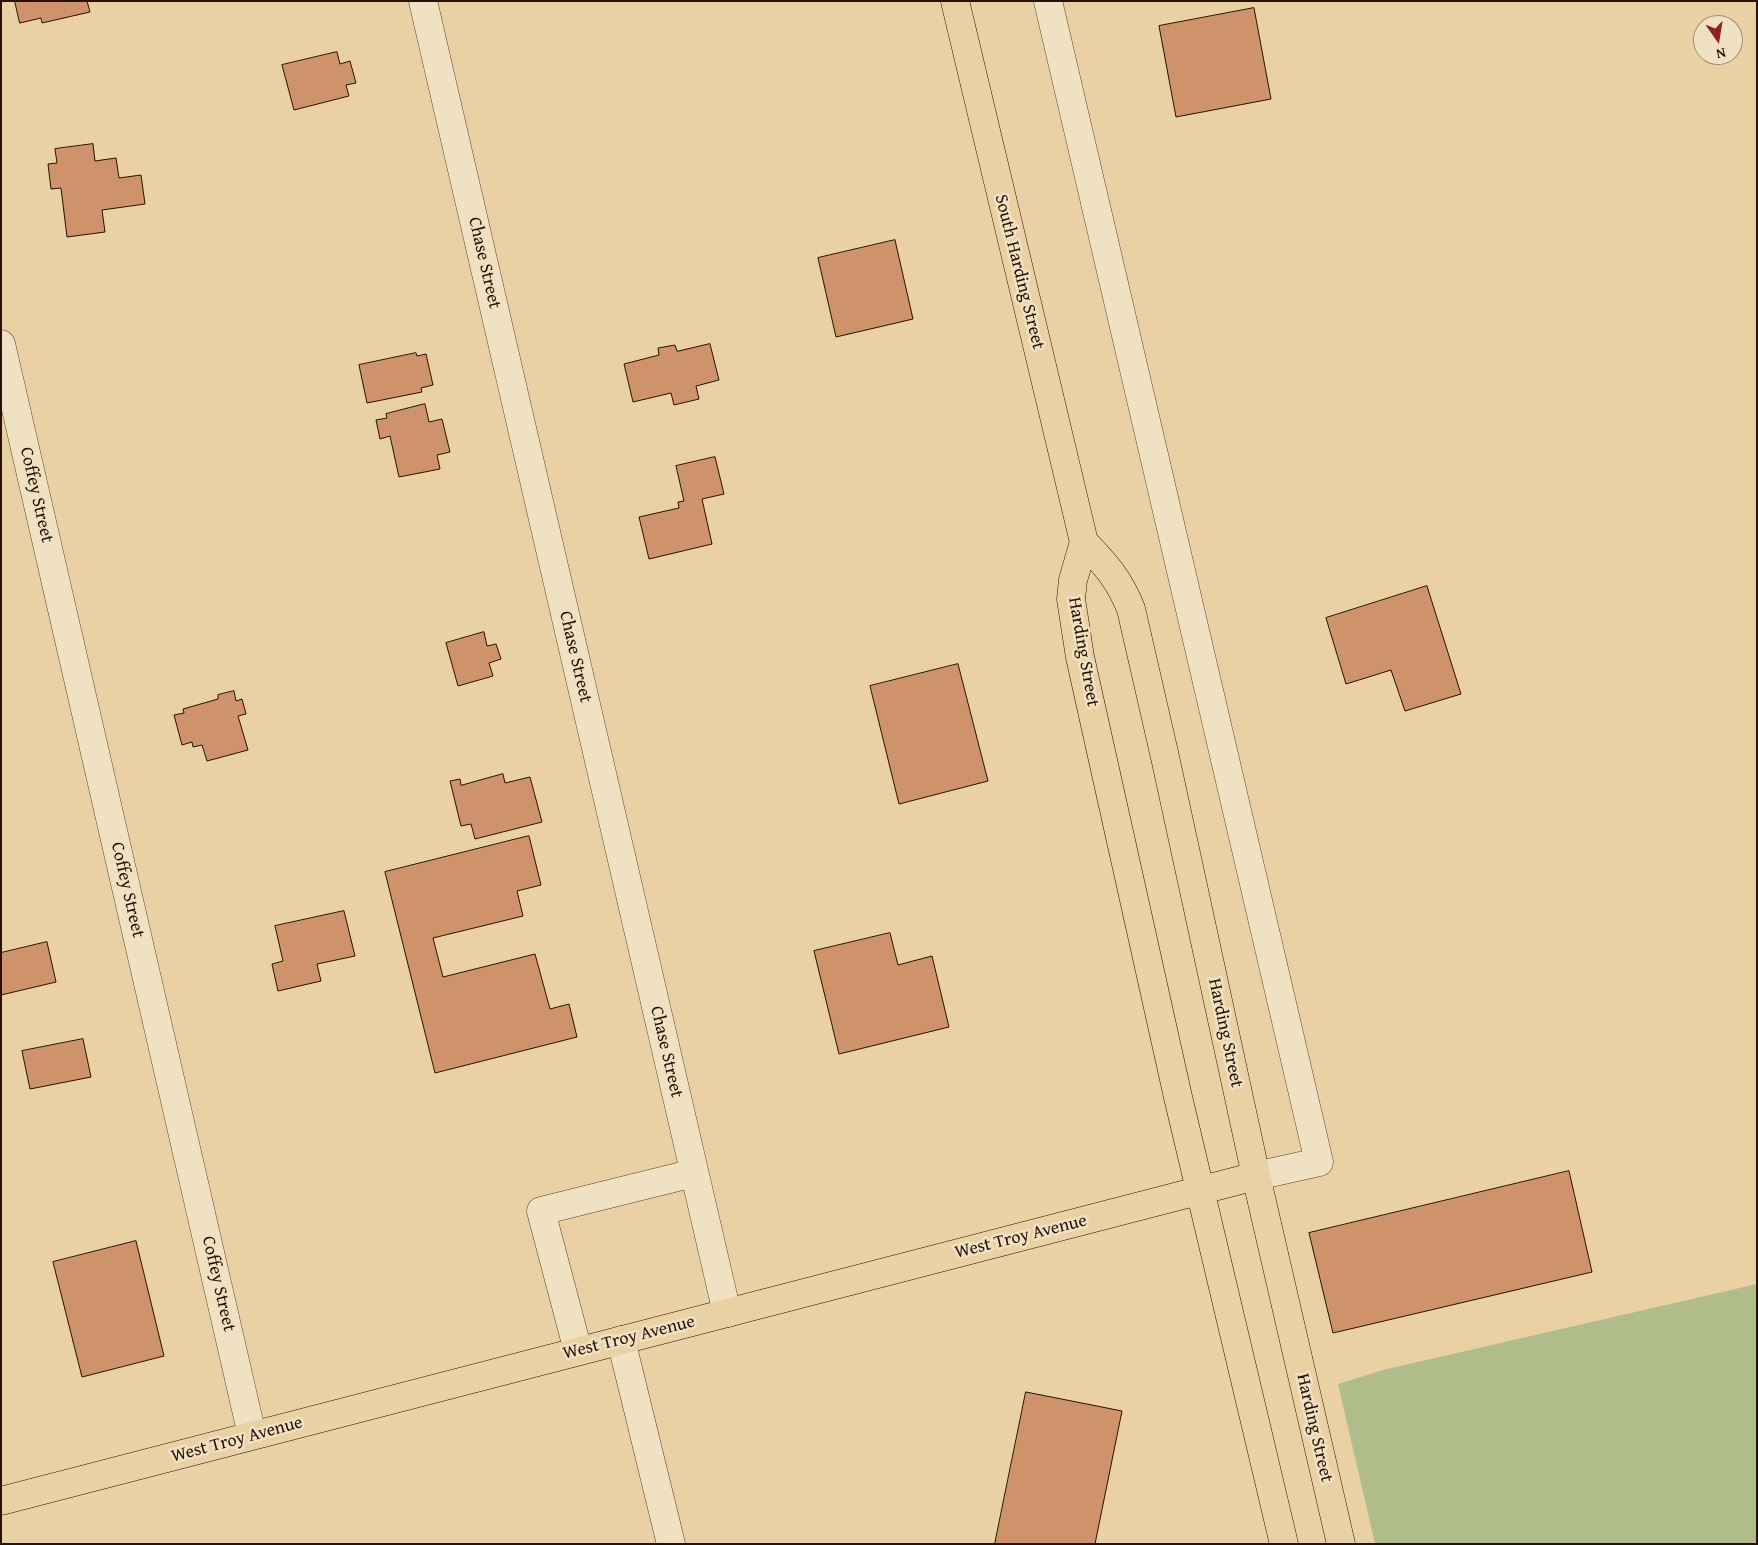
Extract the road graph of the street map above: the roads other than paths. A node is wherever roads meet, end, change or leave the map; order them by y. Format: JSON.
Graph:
{"nodes":[{"id":1,"x":423,"y":1,"type":"edge"},
{"id":2,"x":955,"y":1,"type":"edge"},
{"id":3,"x":1048,"y":1,"type":"edge"},
{"id":4,"x":1,"y":344,"type":"edge"},
{"id":5,"x":1084,"y":542,"type":"junction"},
{"id":6,"x":694,"y":1173,"type":"junction"},
{"id":7,"x":1256,"y":1176,"type":"junction"},
{"id":8,"x":1200,"y":1191,"type":"junction"},
{"id":9,"x":727,"y":1313,"type":"junction"},
{"id":10,"x":621,"y":1340,"type":"junction"},
{"id":11,"x":578,"y":1351,"type":"junction"},
{"id":12,"x":252,"y":1436,"type":"junction"},
{"id":13,"x":1,"y":1501,"type":"edge"},
{"id":14,"x":671,"y":1544,"type":"edge"},
{"id":15,"x":1284,"y":1544,"type":"edge"},
{"id":16,"x":1341,"y":1544,"type":"edge"}],
"edges":[{"from":1,"to":6,"type":"street","name":"Chase Street"},
{"from":2,"to":5,"type":"main road","name":"South Harding Street"},
{"from":3,"to":7,"type":"street"},
{"from":4,"to":12,"type":"street","name":"Coffey Street"},
{"from":5,"to":7,"type":"main road","name":"Harding Street"},
{"from":5,"to":8,"type":"main road","name":"Harding Street"},
{"from":6,"to":9,"type":"street","name":"Chase Street"},
{"from":6,"to":11,"type":"street"},
{"from":7,"to":8,"type":"main road","name":"West Troy Avenue"},
{"from":7,"to":16,"type":"main road","name":"Harding Street"},
{"from":8,"to":9,"type":"main road","name":"West Troy Avenue"},
{"from":8,"to":15,"type":"main road","name":"Harding Street"},
{"from":9,"to":10,"type":"main road","name":"West Troy Avenue"},
{"from":10,"to":11,"type":"main road","name":"West Troy Avenue"},
{"from":10,"to":14,"type":"street"},
{"from":11,"to":12,"type":"main road","name":"West Troy Avenue"},
{"from":12,"to":13,"type":"main road","name":"West Troy Avenue"}]}
